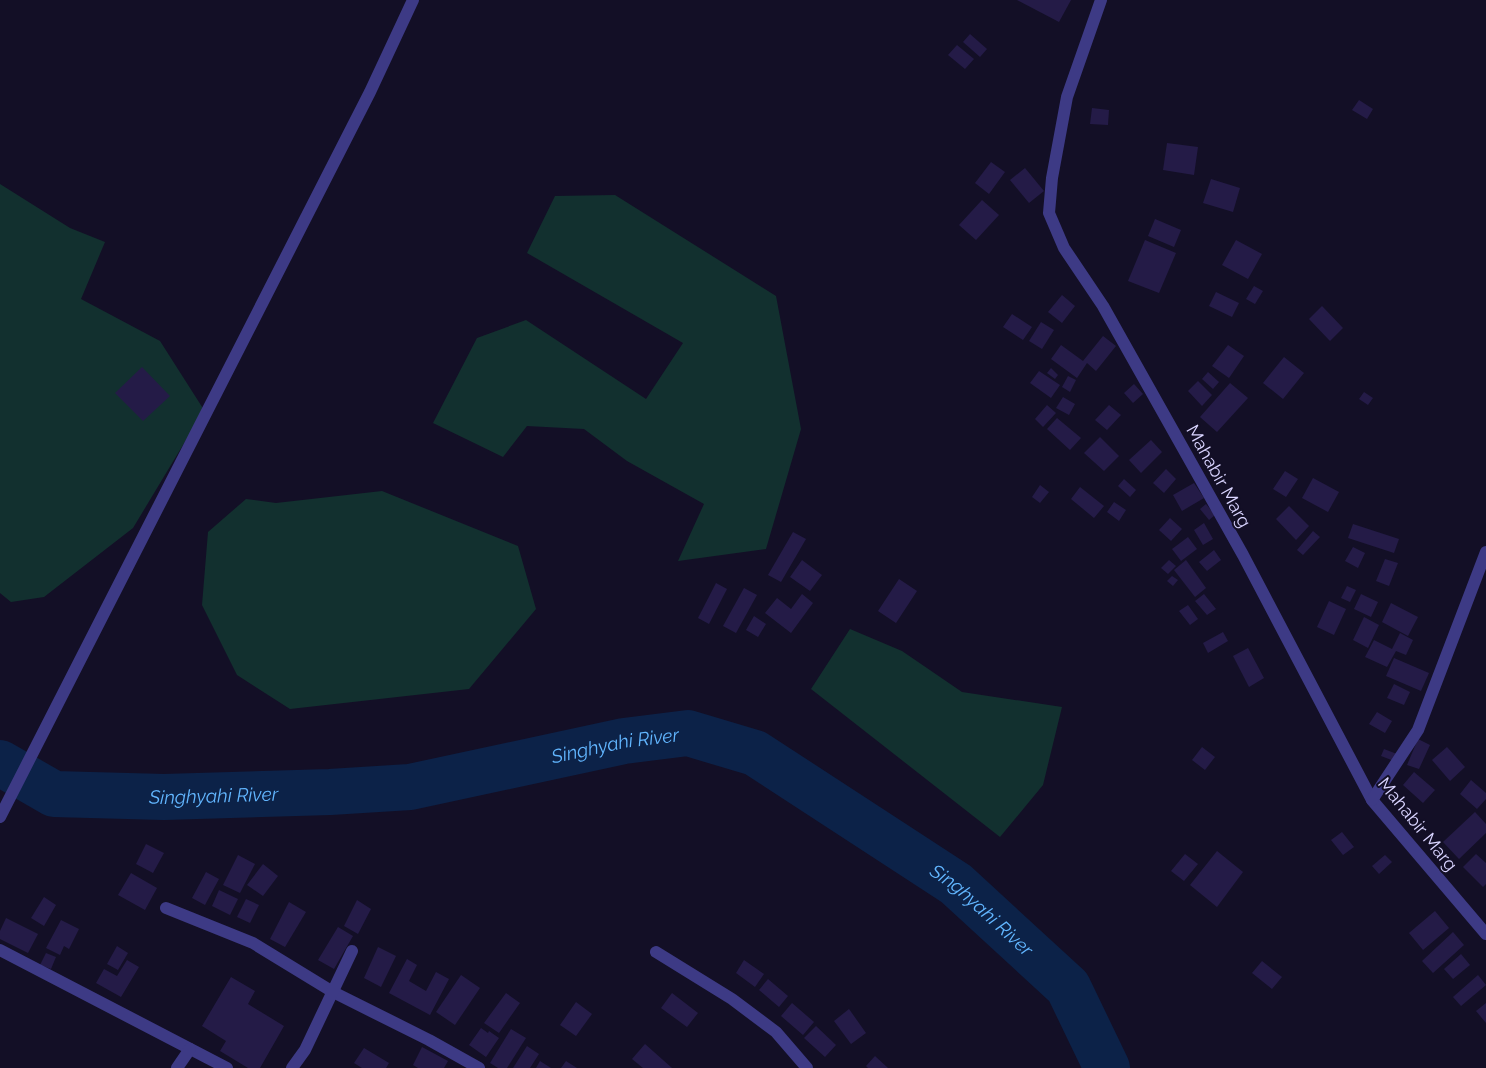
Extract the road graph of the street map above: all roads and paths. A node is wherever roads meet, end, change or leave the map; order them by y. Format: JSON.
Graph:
{"nodes":[{"id":1,"x":413,"y":0,"type":"edge"},
{"id":2,"x":1101,"y":0,"type":"edge"},
{"id":3,"x":1486,"y":552,"type":"edge"},
{"id":4,"x":1372,"y":800,"type":"junction"},
{"id":5,"x":0,"y":817,"type":"edge"},
{"id":6,"x":166,"y":908,"type":"dead end"},
{"id":7,"x":1486,"y":934,"type":"edge"},
{"id":8,"x":0,"y":950,"type":"edge"},
{"id":9,"x":352,"y":951,"type":"dead end"},
{"id":10,"x":656,"y":952,"type":"dead end"},
{"id":11,"x":333,"y":992,"type":"junction"},
{"id":12,"x":190,"y":1049,"type":"junction"},
{"id":13,"x":177,"y":1068,"type":"edge"},
{"id":14,"x":227,"y":1068,"type":"edge"},
{"id":15,"x":292,"y":1068,"type":"edge"},
{"id":16,"x":479,"y":1068,"type":"edge"},
{"id":17,"x":808,"y":1068,"type":"edge"}],
"edges":[{"from":1,"to":5,"type":"street"},
{"from":2,"to":4,"type":"street","name":"Mahabir Marg"},
{"from":3,"to":4,"type":"street"},
{"from":4,"to":7,"type":"street","name":"Mahabir Marg"},
{"from":6,"to":11,"type":"street"},
{"from":8,"to":12,"type":"street"},
{"from":9,"to":11,"type":"street"},
{"from":10,"to":17,"type":"street"},
{"from":11,"to":15,"type":"street"},
{"from":11,"to":16,"type":"street"},
{"from":12,"to":13,"type":"street"},
{"from":12,"to":14,"type":"street"}]}
